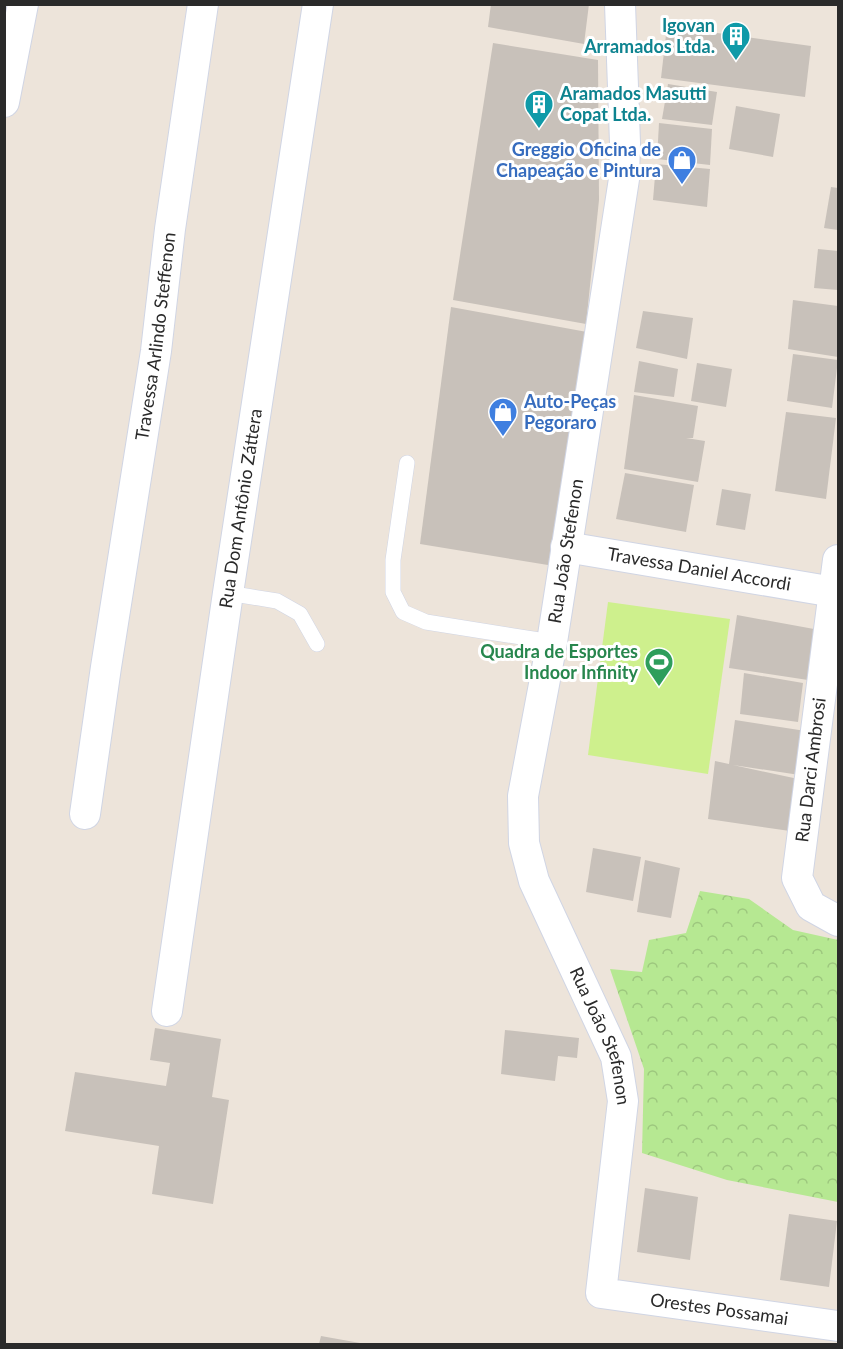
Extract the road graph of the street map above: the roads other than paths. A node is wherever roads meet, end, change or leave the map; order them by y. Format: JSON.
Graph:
{"nodes":[{"id":1,"x":23,"y":4,"type":"edge"},
{"id":2,"x":203,"y":4,"type":"edge"},
{"id":3,"x":318,"y":4,"type":"edge"},
{"id":4,"x":620,"y":4,"type":"edge"},
{"id":5,"x":4,"y":102,"type":"edge"},
{"id":6,"x":407,"y":463,"type":"dead end"},
{"id":7,"x":566,"y":547,"type":"junction"},
{"id":8,"x":838,"y":560,"type":"edge"},
{"id":9,"x":228,"y":592,"type":"junction"},
{"id":10,"x":834,"y":592,"type":"junction"},
{"id":11,"x":552,"y":642,"type":"junction"},
{"id":12,"x":317,"y":644,"type":"dead end"},
{"id":13,"x":85,"y":814,"type":"dead end"},
{"id":14,"x":838,"y":921,"type":"edge"},
{"id":15,"x":167,"y":1011,"type":"dead end"},
{"id":16,"x":601,"y":1293,"type":"joint"},
{"id":17,"x":838,"y":1326,"type":"edge"}],
"edges":[{"from":1,"to":5,"type":"street"},
{"from":2,"to":13,"type":"street","name":"Travessa Arlindo Steffenon"},
{"from":3,"to":9,"type":"street","name":"Rua Dom Antônio Záttera"},
{"from":4,"to":7,"type":"street","name":"Rua João Stefenon"},
{"from":6,"to":11,"type":"lane"},
{"from":7,"to":10,"type":"street","name":"Travessa Daniel Accordi"},
{"from":7,"to":11,"type":"street","name":"Rua João Stefenon"},
{"from":8,"to":10,"type":"street","name":"Rua Darci Ambrosi"},
{"from":9,"to":12,"type":"lane"},
{"from":9,"to":15,"type":"street","name":"Rua Dom Antônio Záttera"},
{"from":10,"to":14,"type":"street","name":"Rua Darci Ambrosi"},
{"from":11,"to":16,"type":"street","name":"Rua João Stefenon"},
{"from":16,"to":17,"type":"street","name":"Orestes Possamai"}]}
